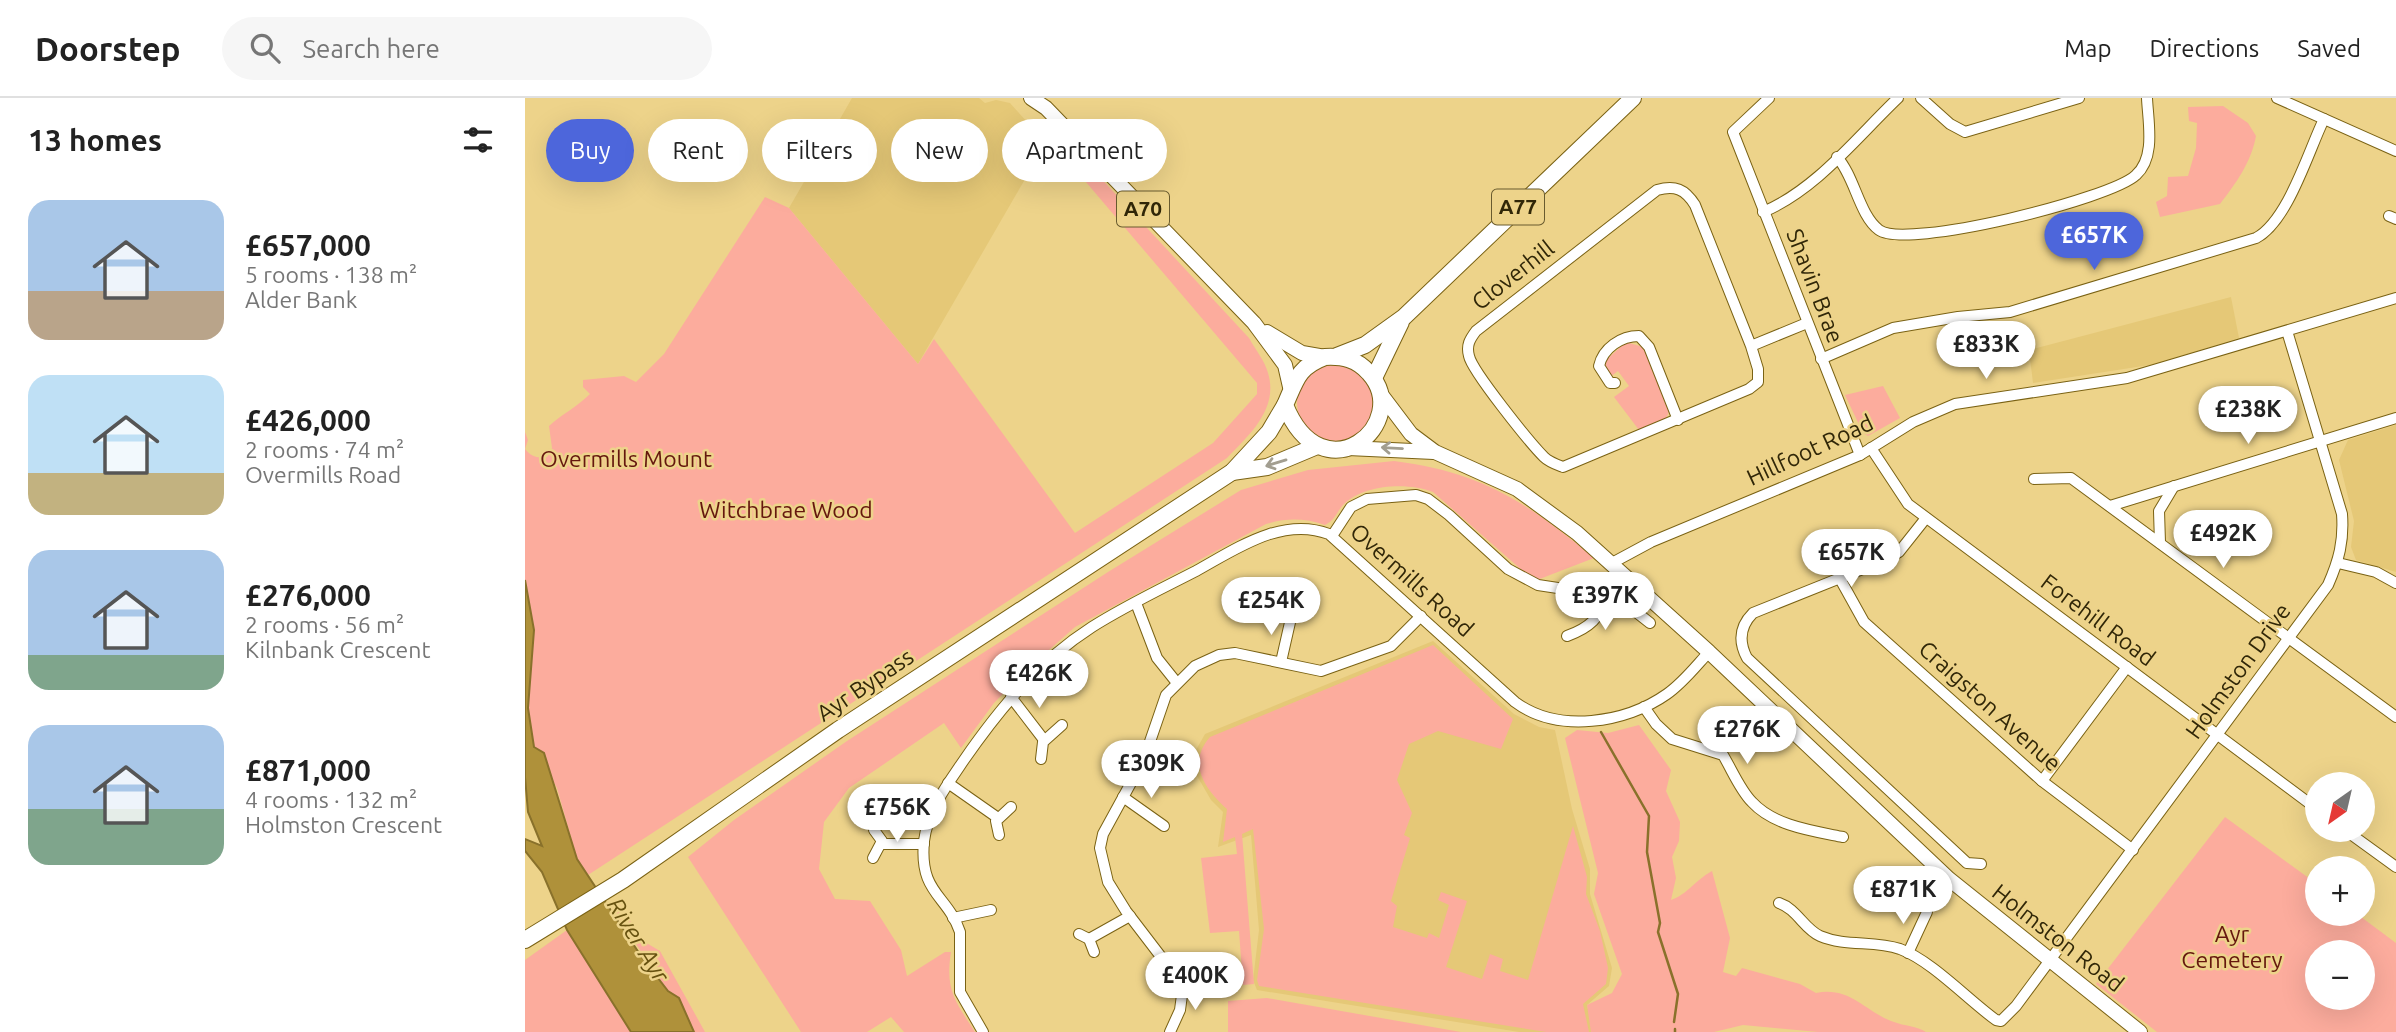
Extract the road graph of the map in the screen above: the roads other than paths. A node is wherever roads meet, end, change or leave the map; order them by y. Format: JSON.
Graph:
{"nodes":[{"id":1,"x":1031,"y":98,"type":"edge"},
{"id":2,"x":1633,"y":98,"type":"edge"},
{"id":3,"x":1769,"y":98,"type":"edge"},
{"id":4,"x":1898,"y":98,"type":"edge"},
{"id":5,"x":1921,"y":98,"type":"edge"},
{"id":6,"x":2079,"y":98,"type":"edge"},
{"id":7,"x":2147,"y":98,"type":"edge"},
{"id":8,"x":2277,"y":98,"type":"edge"},
{"id":9,"x":2053,"y":101,"type":"edge"},
{"id":10,"x":2324,"y":118,"type":"junction"},
{"id":11,"x":2396,"y":151,"type":"edge"},
{"id":12,"x":1837,"y":157,"type":"junction"},
{"id":13,"x":1763,"y":212,"type":"junction"},
{"id":14,"x":2396,"y":298,"type":"edge"},
{"id":15,"x":1404,"y":317,"type":"junction"},
{"id":16,"x":1254,"y":323,"type":"junction"},
{"id":17,"x":1807,"y":323,"type":"junction"},
{"id":18,"x":2287,"y":331,"type":"junction"},
{"id":19,"x":1751,"y":346,"type":"junction"},
{"id":20,"x":1331,"y":356,"type":"junction"},
{"id":21,"x":1821,"y":359,"type":"junction"},
{"id":22,"x":1615,"y":383,"type":"dead end"},
{"id":23,"x":1377,"y":385,"type":"junction"},
{"id":24,"x":1290,"y":387,"type":"junction"},
{"id":25,"x":1285,"y":405,"type":"junction"},
{"id":26,"x":2396,"y":418,"type":"edge"},
{"id":27,"x":1678,"y":420,"type":"junction"},
{"id":28,"x":2320,"y":440,"type":"junction"},
{"id":29,"x":1317,"y":446,"type":"junction"},
{"id":30,"x":1348,"y":448,"type":"junction"},
{"id":31,"x":1871,"y":448,"type":"junction"},
{"id":32,"x":1435,"y":452,"type":"junction"},
{"id":33,"x":1860,"y":455,"type":"junction"},
{"id":34,"x":1232,"y":472,"type":"junction"},
{"id":35,"x":2034,"y":479,"type":"dead end"},
{"id":36,"x":2174,"y":486,"type":"junction"},
{"id":37,"x":2110,"y":506,"type":"junction"},
{"id":38,"x":1926,"y":518,"type":"junction"},
{"id":39,"x":1332,"y":536,"type":"junction"},
{"id":40,"x":2160,"y":543,"type":"junction"},
{"id":41,"x":1612,"y":563,"type":"junction"},
{"id":42,"x":2338,"y":563,"type":"junction"},
{"id":43,"x":1839,"y":577,"type":"junction"},
{"id":44,"x":2396,"y":583,"type":"edge"},
{"id":45,"x":1607,"y":594,"type":"junction"},
{"id":46,"x":1136,"y":603,"type":"junction"},
{"id":47,"x":1421,"y":616,"type":"junction"},
{"id":48,"x":1291,"y":618,"type":"dead end"},
{"id":49,"x":1650,"y":622,"type":"dead end"},
{"id":50,"x":1287,"y":636,"type":"junction"},
{"id":51,"x":1567,"y":636,"type":"dead end"},
{"id":52,"x":2288,"y":638,"type":"junction"},
{"id":53,"x":1299,"y":639,"type":"dead end"},
{"id":54,"x":1709,"y":652,"type":"junction"},
{"id":55,"x":1281,"y":662,"type":"junction"},
{"id":56,"x":2127,"y":667,"type":"junction"},
{"id":57,"x":1177,"y":683,"type":"junction"},
{"id":58,"x":1011,"y":697,"type":"junction"},
{"id":59,"x":1644,"y":707,"type":"junction"},
{"id":60,"x":2396,"y":717,"type":"edge"},
{"id":61,"x":1062,"y":725,"type":"dead end"},
{"id":62,"x":2216,"y":735,"type":"junction"},
{"id":63,"x":1044,"y":740,"type":"junction"},
{"id":64,"x":1041,"y":759,"type":"dead end"},
{"id":65,"x":1867,"y":770,"type":"junction"},
{"id":66,"x":2042,"y":782,"type":"junction"},
{"id":67,"x":949,"y":783,"type":"junction"},
{"id":68,"x":1851,"y":786,"type":"junction"},
{"id":69,"x":1123,"y":797,"type":"junction"},
{"id":70,"x":2305,"y":800,"type":"edge"},
{"id":71,"x":1011,"y":807,"type":"dead end"},
{"id":72,"x":998,"y":818,"type":"junction"},
{"id":73,"x":1164,"y":826,"type":"dead end"},
{"id":74,"x":874,"y":830,"type":"dead end"},
{"id":75,"x":999,"y":835,"type":"dead end"},
{"id":76,"x":1843,"y":837,"type":"dead end"},
{"id":77,"x":2362,"y":842,"type":"edge"},
{"id":78,"x":881,"y":844,"type":"junction"},
{"id":79,"x":924,"y":844,"type":"junction"},
{"id":80,"x":2133,"y":850,"type":"junction"},
{"id":81,"x":873,"y":858,"type":"dead end"},
{"id":82,"x":1981,"y":864,"type":"dead end"},
{"id":83,"x":2396,"y":867,"type":"edge"},
{"id":84,"x":1779,"y":903,"type":"dead end"},
{"id":85,"x":991,"y":910,"type":"dead end"},
{"id":86,"x":1927,"y":912,"type":"dead end"},
{"id":87,"x":1131,"y":916,"type":"junction"},
{"id":88,"x":953,"y":918,"type":"junction"},
{"id":89,"x":525,"y":940,"type":"edge"},
{"id":90,"x":1094,"y":952,"type":"dead end"},
{"id":91,"x":1908,"y":953,"type":"junction"},
{"id":92,"x":2051,"y":962,"type":"junction"},
{"id":93,"x":983,"y":1032,"type":"edge"},
{"id":94,"x":1170,"y":1032,"type":"edge"},
{"id":95,"x":2140,"y":1032,"type":"edge"}],
"edges":[{"from":1,"to":16,"type":"main road","number":"A70"},
{"from":2,"to":15,"type":"highway","number":"A77"},
{"from":3,"to":13,"type":"street","name":"Shavin Brae"},
{"from":4,"to":12,"type":"street"},
{"from":5,"to":9,"type":"street"},
{"from":6,"to":9,"type":"street"},
{"from":7,"to":12,"type":"street"},
{"from":8,"to":10,"type":"street"},
{"from":10,"to":11,"type":"street"},
{"from":10,"to":21,"type":"street"},
{"from":12,"to":13,"type":"street"},
{"from":13,"to":17,"type":"street","name":"Shavin Brae"},
{"from":14,"to":18,"type":"street","name":"Hillfoot Road"},
{"from":15,"to":20,"type":"highway","number":"A77"},
{"from":15,"to":23,"type":"highway","number":"A77"},
{"from":16,"to":20,"type":"main road","number":"A70"},
{"from":16,"to":24,"type":"main road","number":"A70"},
{"from":17,"to":19,"type":"street"},
{"from":17,"to":21,"type":"street","name":"Shavin Brae"},
{"from":18,"to":28,"type":"street","name":"Holmston Drive"},
{"from":18,"to":31,"type":"street","name":"Hillfoot Road"},
{"from":19,"to":27,"type":"street","name":"Cloverhill"},
{"from":19,"to":27,"type":"street","name":"Cloverhill"},
{"from":20,"to":23,"type":"highway"},
{"from":20,"to":24,"type":"highway","number":"A77"},
{"from":21,"to":33,"type":"street","name":"Shavin Brae"},
{"from":22,"to":27,"type":"street"},
{"from":23,"to":30,"type":"highway","number":"A77"},
{"from":23,"to":32,"type":"main road"},
{"from":24,"to":25,"type":"highway","number":"A77"},
{"from":25,"to":29,"type":"highway"},
{"from":25,"to":34,"type":"highway","name":"Ayr Bypass","number":"A77"},
{"from":26,"to":28,"type":"street"},
{"from":28,"to":36,"type":"street"},
{"from":28,"to":42,"type":"street","name":"Holmston Drive"},
{"from":29,"to":30,"type":"highway","number":"A77"},
{"from":29,"to":34,"type":"highway","name":"Ayr Bypass","number":"A77","one_way":true},
{"from":32,"to":30,"type":"main road","one_way":true},
{"from":31,"to":33,"type":"street","name":"Hillfoot Road"},
{"from":31,"to":38,"type":"street","name":"Forehill Road"},
{"from":32,"to":41,"type":"main road","name":"Holmston Road"},
{"from":33,"to":41,"type":"street","name":"Hillfoot Road"},
{"from":34,"to":89,"type":"highway","name":"Ayr Bypass","number":"A77"},
{"from":35,"to":37,"type":"street"},
{"from":36,"to":37,"type":"street"},
{"from":36,"to":40,"type":"street"},
{"from":37,"to":40,"type":"street"},
{"from":38,"to":43,"type":"street"},
{"from":38,"to":56,"type":"street","name":"Forehill Road"},
{"from":39,"to":45,"type":"street"},
{"from":39,"to":46,"type":"street","name":"Overmills Road"},
{"from":39,"to":47,"type":"street","name":"Overmills Road"},
{"from":40,"to":52,"type":"street"},
{"from":41,"to":54,"type":"main road","name":"Holmston Road"},
{"from":42,"to":44,"type":"street"},
{"from":42,"to":52,"type":"street","name":"Holmston Drive"},
{"from":43,"to":65,"type":"street","name":"Holmston Road"},
{"from":43,"to":66,"type":"street","name":"Craigston Avenue"},
{"from":45,"to":49,"type":"street"},
{"from":45,"to":51,"type":"street"},
{"from":46,"to":57,"type":"street"},
{"from":46,"to":58,"type":"street","name":"Overmills Road"},
{"from":47,"to":55,"type":"street"},
{"from":47,"to":59,"type":"street","name":"Overmills Road"},
{"from":48,"to":50,"type":"street"},
{"from":50,"to":53,"type":"street"},
{"from":50,"to":55,"type":"street"},
{"from":52,"to":60,"type":"street"},
{"from":52,"to":62,"type":"street","name":"Holmston Drive"},
{"from":54,"to":59,"type":"street","name":"Overmills Road"},
{"from":54,"to":68,"type":"main road","name":"Holmston Road"},
{"from":55,"to":57,"type":"street"},
{"from":56,"to":62,"type":"street","name":"Forehill Road"},
{"from":56,"to":66,"type":"street"},
{"from":57,"to":69,"type":"street"},
{"from":58,"to":63,"type":"street"},
{"from":58,"to":67,"type":"street","name":"Overmills Road"},
{"from":59,"to":76,"type":"street"},
{"from":61,"to":63,"type":"street"},
{"from":62,"to":70,"type":"street","name":"Forehill Road"},
{"from":62,"to":80,"type":"street","name":"Holmston Drive"},
{"from":63,"to":64,"type":"street"},
{"from":65,"to":68,"type":"street"},
{"from":65,"to":82,"type":"street","name":"Holmston Road"},
{"from":66,"to":80,"type":"street","name":"Craigston Avenue"},
{"from":67,"to":72,"type":"street"},
{"from":67,"to":79,"type":"street","name":"Overmills Road"},
{"from":68,"to":92,"type":"main road","name":"Holmston Road"},
{"from":69,"to":73,"type":"street"},
{"from":69,"to":87,"type":"street"},
{"from":71,"to":72,"type":"street"},
{"from":72,"to":75,"type":"street"},
{"from":74,"to":78,"type":"street"},
{"from":77,"to":83,"type":"street"},
{"from":78,"to":79,"type":"street"},
{"from":78,"to":81,"type":"street"},
{"from":79,"to":88,"type":"street","name":"Overmills Road"},
{"from":80,"to":92,"type":"street","name":"Holmston Drive"},
{"from":84,"to":91,"type":"street"},
{"from":85,"to":88,"type":"street"},
{"from":86,"to":91,"type":"street"},
{"from":87,"to":90,"type":"street"},
{"from":87,"to":94,"type":"street"},
{"from":88,"to":93,"type":"street","name":"Overmills Road"},
{"from":91,"to":92,"type":"street","name":"Holmston Drive"},
{"from":92,"to":95,"type":"main road","name":"Holmston Road"}]}
